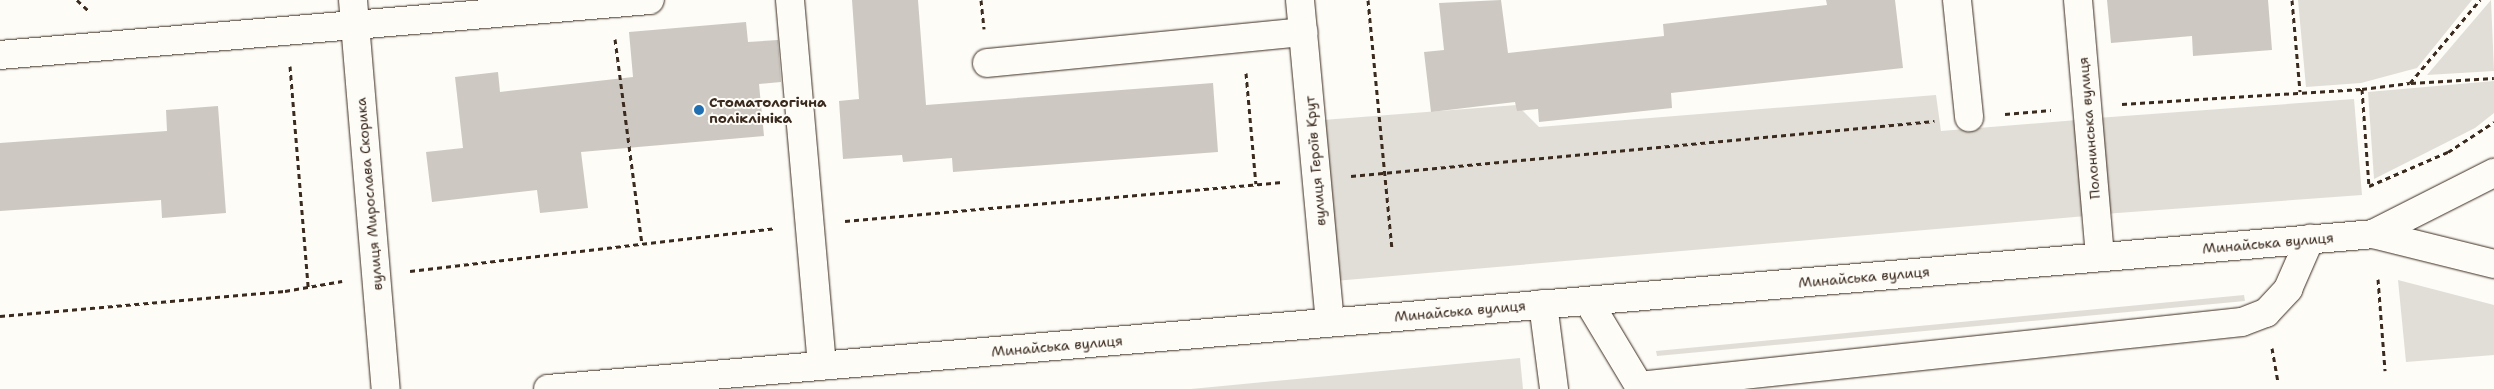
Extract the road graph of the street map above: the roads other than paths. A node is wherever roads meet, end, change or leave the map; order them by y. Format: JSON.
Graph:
{"nodes":[{"id":1,"x":650,"y":0,"type":"edge"},
{"id":2,"x":790,"y":0,"type":"edge"},
{"id":3,"x":1300,"y":0,"type":"edge"},
{"id":4,"x":1957,"y":0,"type":"edge"},
{"id":5,"x":2078,"y":0,"type":"edge"},
{"id":6,"x":354,"y":12,"type":"edge"},
{"id":7,"x":1303,"y":32,"type":"junction"},
{"id":8,"x":0,"y":55,"type":"edge"},
{"id":9,"x":987,"y":63,"type":"dead end"},
{"id":10,"x":1969,"y":117,"type":"road end"},
{"id":11,"x":2494,"y":173,"type":"edge"},
{"id":12,"x":2373,"y":234,"type":"junction"},
{"id":13,"x":2310,"y":239,"type":"junction"},
{"id":14,"x":2100,"y":257,"type":"junction"},
{"id":15,"x":2494,"y":264,"type":"edge"},
{"id":16,"x":1588,"y":301,"type":"junction"},
{"id":17,"x":1543,"y":304,"type":"junction"},
{"id":18,"x":1330,"y":322,"type":"junction"},
{"id":19,"x":822,"y":366,"type":"junction"},
{"id":20,"x":704,"y":382,"type":"edge"},
{"id":21,"x":386,"y":389,"type":"edge"},
{"id":22,"x":548,"y":389,"type":"edge"},
{"id":23,"x":1554,"y":389,"type":"edge"}],
"edges":[{"from":1,"to":6,"type":"main road"},
{"from":2,"to":19,"type":"main road"},
{"from":3,"to":7,"type":"main road","name":"вулиця Героїв Крут"},
{"from":4,"to":10,"type":"main road"},
{"from":5,"to":14,"type":"main road","name":"Полонинська вулиця"},
{"from":6,"to":8,"type":"main road"},
{"from":6,"to":21,"type":"main road","name":"вулиця Мирослава Скорика"},
{"from":7,"to":9,"type":"main road"},
{"from":7,"to":18,"type":"main road","name":"вулиця Героїв Крут"},
{"from":11,"to":12,"type":"main road","name":"Минайська вулиця"},
{"from":12,"to":13,"type":"main road","name":"Минайська вулиця"},
{"from":12,"to":15,"type":"main road","name":"Минайська вулиця"},
{"from":13,"to":14,"type":"main road","name":"Минайська вулиця"},
{"from":13,"to":16,"type":"main road"},
{"from":14,"to":16,"type":"main road","name":"Минайська вулиця"},
{"from":16,"to":17,"type":"main road","name":"Минайська вулиця"},
{"from":17,"to":18,"type":"main road","name":"Минайська вулиця"},
{"from":17,"to":23,"type":"main road"},
{"from":18,"to":19,"type":"main road","name":"Минайська вулиця"},
{"from":19,"to":20,"type":"main road","name":"Минайська вулиця"},
{"from":20,"to":22,"type":"main road","name":"Минайська вулиця"}]}
